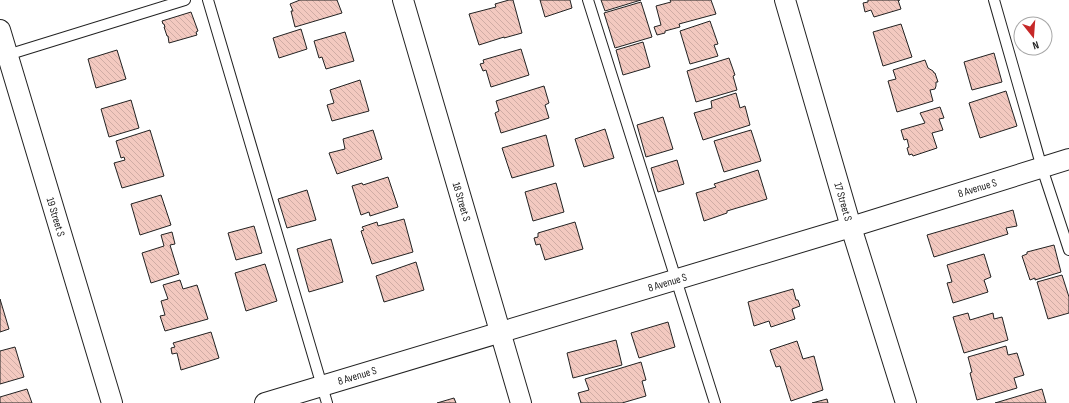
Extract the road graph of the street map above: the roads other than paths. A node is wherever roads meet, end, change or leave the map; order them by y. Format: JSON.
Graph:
{"nodes":[{"id":1,"x":185,"y":0,"type":"edge"},
{"id":2,"x":208,"y":0,"type":"edge"},
{"id":3,"x":403,"y":0,"type":"edge"},
{"id":4,"x":588,"y":0,"type":"edge"},
{"id":5,"x":785,"y":0,"type":"edge"},
{"id":6,"x":994,"y":0,"type":"edge"},
{"id":7,"x":0,"y":30,"type":"edge"},
{"id":8,"x":4,"y":56,"type":"edge"},
{"id":9,"x":1069,"y":159,"type":"edge"},
{"id":10,"x":1042,"y":168,"type":"junction"},
{"id":11,"x":851,"y":226,"type":"junction"},
{"id":12,"x":1069,"y":250,"type":"edge"},
{"id":13,"x":676,"y":279,"type":"junction"},
{"id":14,"x":499,"y":332,"type":"junction"},
{"id":15,"x":324,"y":394,"type":"edge"},
{"id":16,"x":112,"y":403,"type":"edge"},
{"id":17,"x":265,"y":403,"type":"edge"},
{"id":18,"x":521,"y":403,"type":"edge"},
{"id":19,"x":715,"y":403,"type":"edge"},
{"id":20,"x":906,"y":403,"type":"edge"}],
"edges":[{"from":1,"to":8,"type":"lane"},
{"from":2,"to":15,"type":"lane"},
{"from":3,"to":14,"type":"street","name":"18 Street S"},
{"from":4,"to":13,"type":"lane"},
{"from":5,"to":11,"type":"street","name":"17 Street S"},
{"from":6,"to":10,"type":"lane"},
{"from":7,"to":8,"type":"street","name":"19 Street S"},
{"from":8,"to":16,"type":"street","name":"19 Street S"},
{"from":9,"to":10,"type":"street","name":"8 Avenue S"},
{"from":10,"to":11,"type":"street","name":"8 Avenue S"},
{"from":10,"to":12,"type":"lane"},
{"from":11,"to":13,"type":"street","name":"8 Avenue S"},
{"from":11,"to":20,"type":"street","name":"17 Street S"},
{"from":13,"to":14,"type":"street","name":"8 Avenue S"},
{"from":13,"to":19,"type":"lane"},
{"from":14,"to":15,"type":"street","name":"8 Avenue S"},
{"from":14,"to":18,"type":"street","name":"18 Street S"},
{"from":15,"to":17,"type":"street","name":"8 Avenue S"}]}
